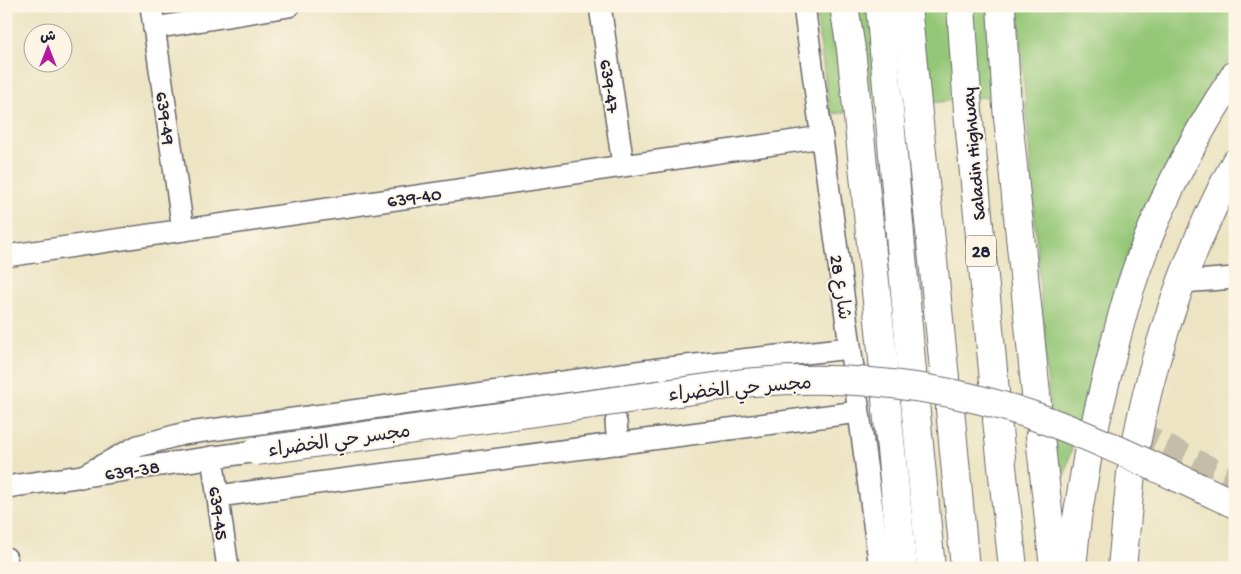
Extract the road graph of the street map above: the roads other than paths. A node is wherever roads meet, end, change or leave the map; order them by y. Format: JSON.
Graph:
{"nodes":[{"id":1,"x":151,"y":6,"type":"edge"},
{"id":2,"x":289,"y":6,"type":"edge"},
{"id":3,"x":600,"y":6,"type":"edge"},
{"id":4,"x":804,"y":6,"type":"edge"},
{"id":5,"x":844,"y":6,"type":"edge"},
{"id":6,"x":880,"y":6,"type":"edge"},
{"id":7,"x":908,"y":6,"type":"edge"},
{"id":8,"x":961,"y":6,"type":"edge"},
{"id":9,"x":1001,"y":6,"type":"edge"},
{"id":10,"x":154,"y":28,"type":"junction"},
{"id":11,"x":1235,"y":74,"type":"edge"},
{"id":12,"x":822,"y":137,"type":"junction"},
{"id":13,"x":1235,"y":163,"type":"edge"},
{"id":14,"x":623,"y":165,"type":"junction"},
{"id":15,"x":183,"y":230,"type":"junction"},
{"id":16,"x":6,"y":256,"type":"edge"},
{"id":17,"x":1235,"y":278,"type":"edge"},
{"id":18,"x":1182,"y":282,"type":"junction"},
{"id":19,"x":850,"y":348,"type":"junction"},
{"id":20,"x":884,"y":369,"type":"dead end"},
{"id":21,"x":912,"y":372,"type":"dead end"},
{"id":22,"x":945,"y":378,"type":"dead end"},
{"id":23,"x":995,"y":391,"type":"dead end"},
{"id":24,"x":886,"y":400,"type":"dead end"},
{"id":25,"x":915,"y":403,"type":"dead end"},
{"id":26,"x":1037,"y":404,"type":"dead end"},
{"id":27,"x":950,"y":409,"type":"dead end"},
{"id":28,"x":858,"y":412,"type":"junction"},
{"id":29,"x":998,"y":420,"type":"dead end"},
{"id":30,"x":616,"y":422,"type":"dead end"},
{"id":31,"x":1095,"y":426,"type":"dead end"},
{"id":32,"x":1040,"y":436,"type":"dead end"},
{"id":33,"x":618,"y":444,"type":"junction"},
{"id":34,"x":1136,"y":444,"type":"dead end"},
{"id":35,"x":257,"y":451,"type":"joint"},
{"id":36,"x":1088,"y":454,"type":"dead end"},
{"id":37,"x":212,"y":457,"type":"junction"},
{"id":38,"x":1131,"y":474,"type":"dead end"},
{"id":39,"x":81,"y":477,"type":"junction"},
{"id":40,"x":6,"y":487,"type":"edge"},
{"id":41,"x":218,"y":496,"type":"junction"},
{"id":42,"x":1235,"y":504,"type":"edge"},
{"id":43,"x":6,"y":558,"type":"edge"},
{"id":44,"x":8,"y":568,"type":"edge"},
{"id":45,"x":228,"y":568,"type":"edge"},
{"id":46,"x":880,"y":568,"type":"edge"},
{"id":47,"x":903,"y":568,"type":"edge"},
{"id":48,"x":931,"y":568,"type":"edge"},
{"id":49,"x":965,"y":568,"type":"edge"},
{"id":50,"x":1013,"y":568,"type":"edge"},
{"id":51,"x":1054,"y":568,"type":"edge"},
{"id":52,"x":1072,"y":568,"type":"edge"},
{"id":53,"x":1122,"y":568,"type":"edge"}],
"edges":[{"from":1,"to":10,"type":"street","name":"639-49"},
{"from":2,"to":10,"type":"street"},
{"from":3,"to":14,"type":"street","name":"639-47"},
{"from":4,"to":12,"type":"street","name":"شارع 28"},
{"from":5,"to":20,"type":"main road"},
{"from":6,"to":21,"type":"main road"},
{"from":7,"to":22,"type":"main road"},
{"from":8,"to":23,"type":"main road","name":"Saladin Highway","number":"28"},
{"from":9,"to":26,"type":"main road"},
{"from":10,"to":15,"type":"street","name":"639-49"},
{"from":11,"to":31,"type":"main road"},
{"from":12,"to":14,"type":"street","name":"639-40"},
{"from":12,"to":19,"type":"street","name":"شارع 28"},
{"from":13,"to":18,"type":"main road"},
{"from":14,"to":15,"type":"street","name":"639-40"},
{"from":15,"to":16,"type":"street","name":"639-40"},
{"from":17,"to":18,"type":"street"},
{"from":18,"to":34,"type":"main road"},
{"from":19,"to":28,"type":"street","name":"شارع 28"},
{"from":19,"to":39,"type":"street"},
{"from":24,"to":47,"type":"main road"},
{"from":25,"to":48,"type":"main road"},
{"from":27,"to":49,"type":"main road"},
{"from":28,"to":33,"type":"street"},
{"from":28,"to":46,"type":"street","name":"شارع 28"},
{"from":29,"to":50,"type":"main road"},
{"from":30,"to":33,"type":"street"},
{"from":32,"to":51,"type":"main road"},
{"from":33,"to":41,"type":"street"},
{"from":35,"to":37,"type":"street","name":"639-38"},
{"from":35,"to":42,"type":"main road","name":"مجسر حي الخضراء","bridge":true},
{"from":36,"to":52,"type":"main road"},
{"from":37,"to":39,"type":"street","name":"639-38"},
{"from":37,"to":41,"type":"street","name":"639-45"},
{"from":38,"to":53,"type":"main road"},
{"from":39,"to":40,"type":"street","name":"639-38"},
{"from":41,"to":45,"type":"street","name":"639-45"},
{"from":43,"to":44,"type":"street"}]}
